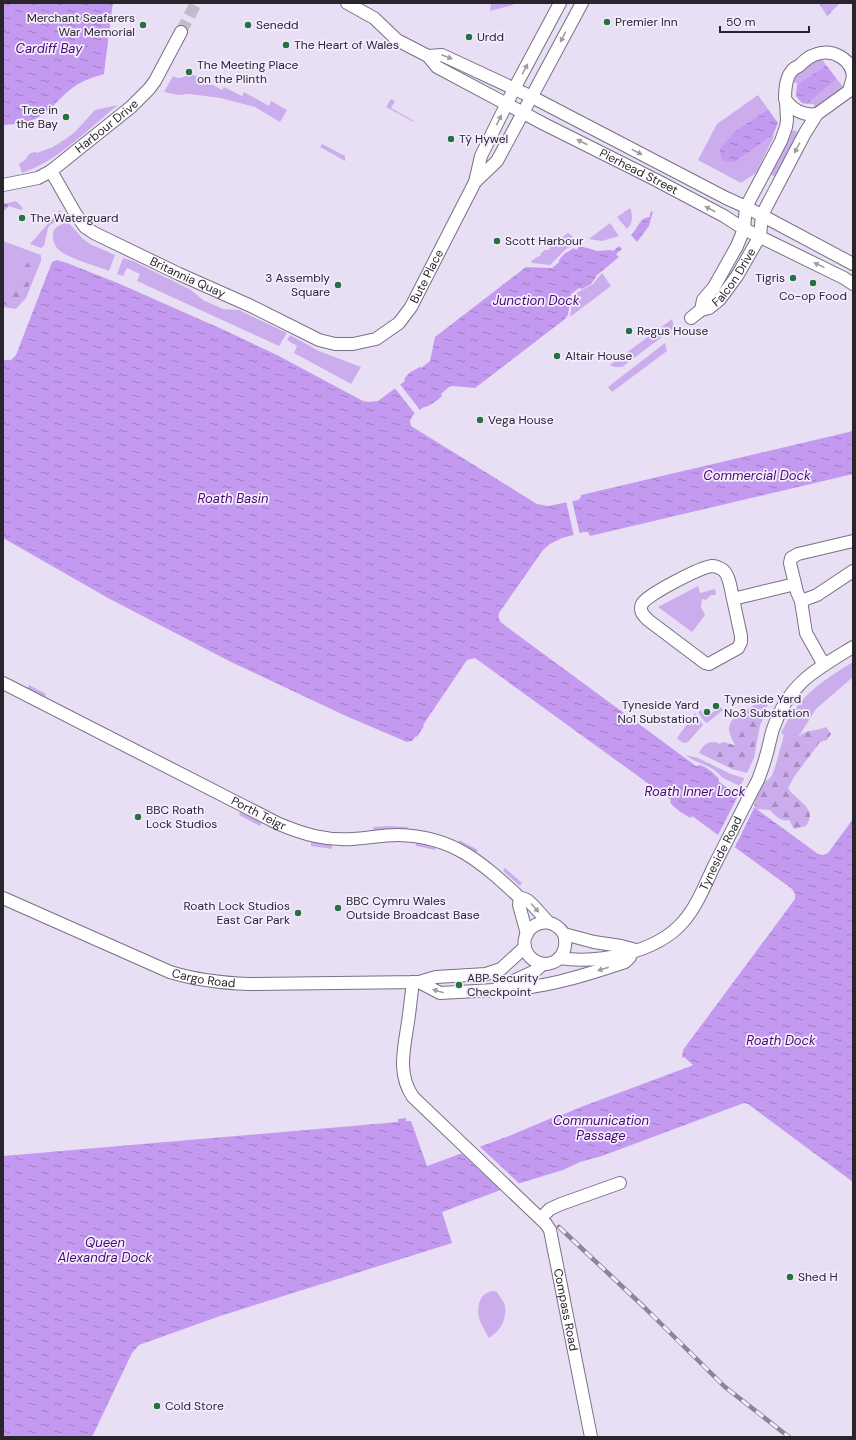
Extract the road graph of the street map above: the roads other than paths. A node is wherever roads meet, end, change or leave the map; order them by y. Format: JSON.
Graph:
{"nodes":[{"id":1,"x":347,"y":3,"type":"edge"},
{"id":2,"x":560,"y":3,"type":"edge"},
{"id":3,"x":582,"y":3,"type":"edge"},
{"id":4,"x":181,"y":32,"type":"tunnel mouth"},
{"id":5,"x":428,"y":56,"type":"junction"},
{"id":6,"x":853,"y":77,"type":"edge"},
{"id":7,"x":514,"y":89,"type":"junction"},
{"id":8,"x":532,"y":97,"type":"junction"},
{"id":9,"x":786,"y":100,"type":"junction"},
{"id":10,"x":508,"y":104,"type":"junction"},
{"id":11,"x":523,"y":113,"type":"junction"},
{"id":12,"x":817,"y":114,"type":"junction"},
{"id":13,"x":51,"y":171,"type":"junction"},
{"id":14,"x":475,"y":182,"type":"junction"},
{"id":15,"x":3,"y":185,"type":"edge"},
{"id":16,"x":746,"y":206,"type":"junction"},
{"id":17,"x":762,"y":215,"type":"junction"},
{"id":18,"x":744,"y":228,"type":"junction"},
{"id":19,"x":760,"y":236,"type":"junction"},
{"id":20,"x":853,"y":264,"type":"edge"},
{"id":21,"x":853,"y":284,"type":"edge"},
{"id":22,"x":701,"y":310,"type":"junction"},
{"id":23,"x":692,"y":318,"type":"dead end"},
{"id":24,"x":353,"y":344,"type":"joint"},
{"id":25,"x":853,"y":541,"type":"edge"},
{"id":26,"x":853,"y":571,"type":"edge"},
{"id":27,"x":795,"y":584,"type":"junction"},
{"id":28,"x":733,"y":600,"type":"junction"},
{"id":29,"x":801,"y":601,"type":"junction"},
{"id":30,"x":853,"y":647,"type":"edge"},
{"id":31,"x":824,"y":665,"type":"junction"},
{"id":32,"x":3,"y":683,"type":"edge"},
{"id":33,"x":3,"y":898,"type":"edge"},
{"id":34,"x":520,"y":898,"type":"junction"},
{"id":35,"x":548,"y":922,"type":"junction"},
{"id":36,"x":527,"y":934,"type":"junction"},
{"id":37,"x":564,"y":934,"type":"junction"},
{"id":38,"x":525,"y":947,"type":"junction"},
{"id":39,"x":636,"y":950,"type":"junction"},
{"id":40,"x":559,"y":958,"type":"junction"},
{"id":41,"x":543,"y":964,"type":"junction"},
{"id":42,"x":416,"y":982,"type":"junction"},
{"id":43,"x":494,"y":990,"type":"junction"},
{"id":44,"x":620,"y":1183,"type":"dead end"},
{"id":45,"x":541,"y":1218,"type":"junction"},
{"id":46,"x":592,"y":1437,"type":"edge"}],
"edges":[{"from":1,"to":5,"type":"street","name":"Pierhead Street"},
{"from":7,"to":2,"type":"street","name":"Bute Place","one_way":true},
{"from":3,"to":8,"type":"street","name":"Bute Place","one_way":true},
{"from":4,"to":13,"type":"street","name":"Harbour Drive"},
{"from":5,"to":7,"type":"street","name":"Pierhead Street","one_way":true},
{"from":5,"to":10,"type":"street","name":"Pierhead Street"},
{"from":6,"to":9,"type":"street"},
{"from":6,"to":12,"type":"street"},
{"from":7,"to":8,"type":"street","name":"Pierhead Street"},
{"from":7,"to":10,"type":"street","name":"Bute Place"},
{"from":8,"to":11,"type":"street","name":"Bute Place"},
{"from":8,"to":16,"type":"street","name":"Pierhead Street","one_way":true},
{"from":9,"to":12,"type":"street"},
{"from":9,"to":16,"type":"street"},
{"from":10,"to":11,"type":"street","name":"Pierhead Street"},
{"from":14,"to":10,"type":"street","name":"Bute Place","one_way":true},
{"from":11,"to":14,"type":"street","name":"Bute Place"},
{"from":18,"to":11,"type":"street","name":"Pierhead Street","one_way":true},
{"from":12,"to":17,"type":"street","one_way":true},
{"from":13,"to":15,"type":"street","name":"Harbour Drive"},
{"from":13,"to":24,"type":"street","name":"Britannia Quay"},
{"from":14,"to":24,"type":"street","name":"Bute Place"},
{"from":16,"to":17,"type":"street","name":"Pierhead Street"},
{"from":16,"to":18,"type":"street","name":"Falcon Drive"},
{"from":17,"to":19,"type":"street"},
{"from":17,"to":20,"type":"street","name":"Pierhead Street"},
{"from":18,"to":19,"type":"street","name":"Pierhead Street"},
{"from":18,"to":22,"type":"street","name":"Falcon Drive"},
{"from":21,"to":19,"type":"street","name":"Pierhead Street","one_way":true},
{"from":19,"to":22,"type":"street","name":"Falcon Drive"},
{"from":22,"to":23,"type":"street","name":"Falcon Drive"},
{"from":25,"to":27,"type":"street"},
{"from":26,"to":29,"type":"street"},
{"from":27,"to":28,"type":"street"},
{"from":27,"to":29,"type":"street"},
{"from":28,"to":28,"type":"street"},
{"from":29,"to":31,"type":"street"},
{"from":30,"to":31,"type":"street","name":"Tyneside Road"},
{"from":31,"to":39,"type":"street","name":"Tyneside Road"},
{"from":32,"to":34,"type":"street","name":"Porth Teigr"},
{"from":33,"to":42,"type":"street","name":"Cargo Road"},
{"from":34,"to":35,"type":"street","name":"Porth Teigr","one_way":true},
{"from":34,"to":36,"type":"street"},
{"from":35,"to":36,"type":"street"},
{"from":35,"to":37,"type":"street"},
{"from":36,"to":38,"type":"street"},
{"from":37,"to":39,"type":"street"},
{"from":37,"to":40,"type":"street"},
{"from":38,"to":41,"type":"street"},
{"from":38,"to":42,"type":"street","name":"Cargo Road"},
{"from":39,"to":40,"type":"street"},
{"from":39,"to":43,"type":"street","one_way":true},
{"from":40,"to":41,"type":"street"},
{"from":41,"to":43,"type":"street"},
{"from":43,"to":42,"type":"street","one_way":true},
{"from":42,"to":45,"type":"street","name":"Compass Road"},
{"from":44,"to":45,"type":"street"},
{"from":45,"to":46,"type":"street","name":"Compass Road"}]}
